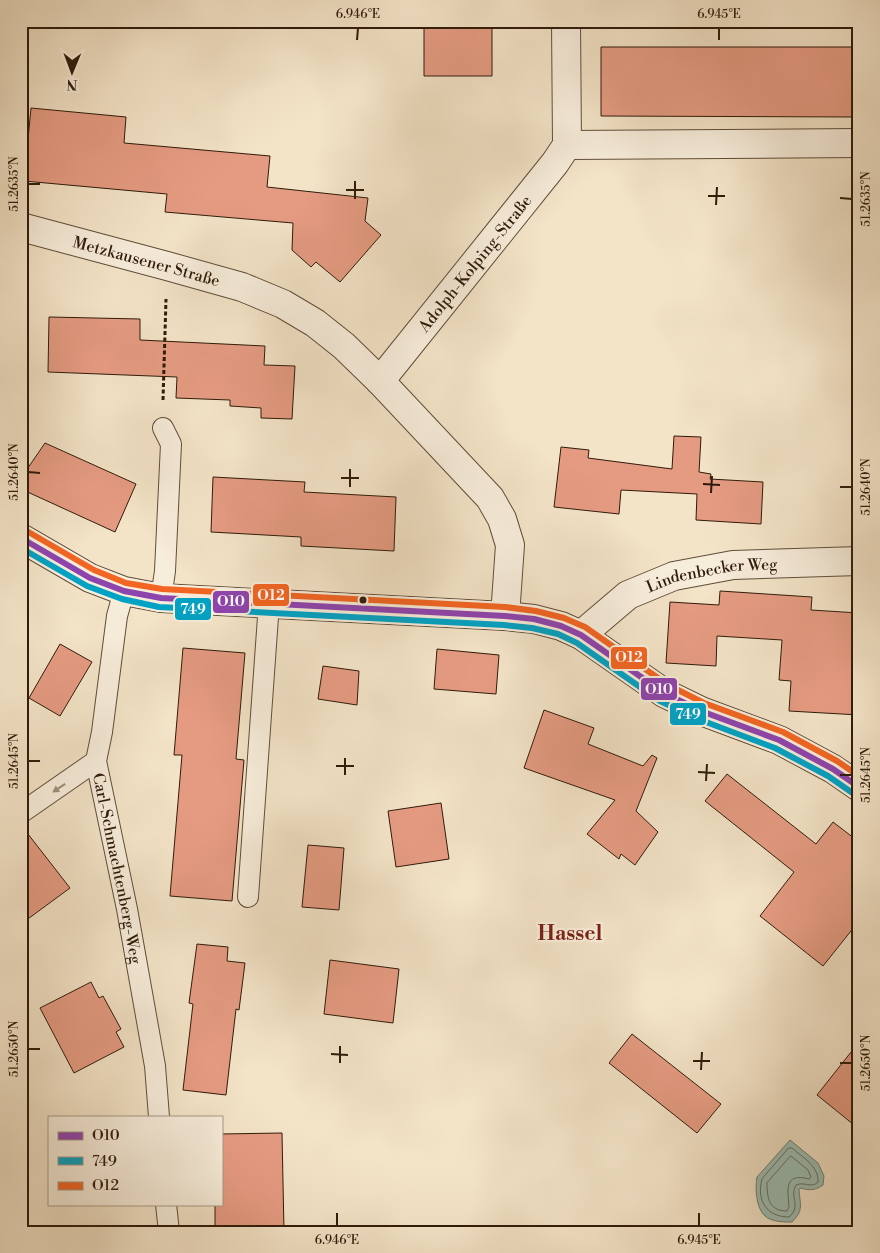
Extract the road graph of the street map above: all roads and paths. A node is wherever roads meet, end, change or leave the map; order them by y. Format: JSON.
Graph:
{"nodes":[{"id":1,"x":566,"y":21,"type":"edge"},
{"id":2,"x":859,"y":143,"type":"edge"},
{"id":3,"x":567,"y":144,"type":"junction"},
{"id":4,"x":21,"y":227,"type":"edge"},
{"id":5,"x":167,"y":266,"type":"junction"},
{"id":6,"x":380,"y":381,"type":"junction"},
{"id":7,"x":163,"y":428,"type":"joint"},
{"id":8,"x":21,"y":538,"type":"edge"},
{"id":9,"x":859,"y":561,"type":"edge"},
{"id":10,"x":124,"y":591,"type":"junction"},
{"id":11,"x":161,"y":598,"type":"junction"},
{"id":12,"x":269,"y":604,"type":"junction"},
{"id":13,"x":505,"y":616,"type":"junction"},
{"id":14,"x":581,"y":636,"type":"junction"},
{"id":15,"x":96,"y":761,"type":"junction"},
{"id":16,"x":859,"y":787,"type":"edge"},
{"id":17,"x":21,"y":813,"type":"edge"},
{"id":18,"x":248,"y":897,"type":"dead end"},
{"id":19,"x":160,"y":1116,"type":"edge"},
{"id":20,"x":166,"y":1206,"type":"edge"},
{"id":21,"x":169,"y":1232,"type":"edge"}],
"edges":[{"from":1,"to":3,"type":"street"},
{"from":2,"to":3,"type":"street"},
{"from":3,"to":6,"type":"street","name":"Adolph-Kolping-Straße"},
{"from":4,"to":5,"type":"street","name":"Metzkausener Straße"},
{"from":5,"to":6,"type":"street","name":"Metzkausener Straße"},
{"from":5,"to":7,"type":"path"},
{"from":6,"to":13,"type":"street","name":"Metzkausener Straße"},
{"from":7,"to":11,"type":"lane"},
{"from":8,"to":10,"type":"street"},
{"from":9,"to":14,"type":"street","name":"Lindenbecker Weg"},
{"from":10,"to":11,"type":"street"},
{"from":10,"to":15,"type":"lane","name":"Carl-Schmachtenberg-Weg"},
{"from":11,"to":12,"type":"street"},
{"from":12,"to":13,"type":"street"},
{"from":12,"to":18,"type":"lane"},
{"from":13,"to":14,"type":"street"},
{"from":14,"to":16,"type":"street"},
{"from":15,"to":17,"type":"lane","one_way":true},
{"from":15,"to":19,"type":"lane","name":"Carl-Schmachtenberg-Weg"},
{"from":20,"to":21,"type":"lane"}]}
